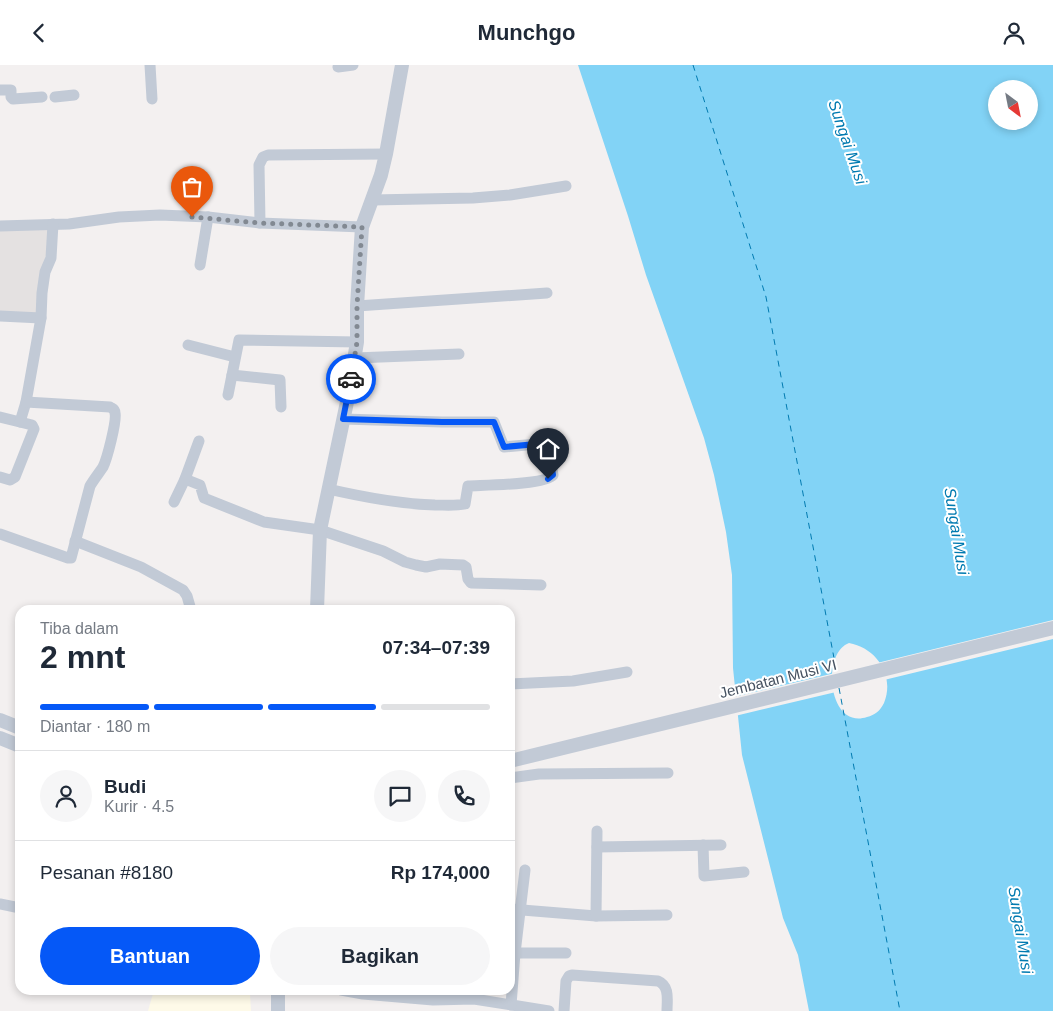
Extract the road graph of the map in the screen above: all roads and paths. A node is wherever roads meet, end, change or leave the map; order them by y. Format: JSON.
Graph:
{"nodes":[{"id":1,"x":150,"y":65,"type":"edge"},
{"id":2,"x":352,"y":65,"type":"edge"},
{"id":3,"x":394,"y":65,"type":"edge"},
{"id":4,"x":402,"y":65,"type":"edge"},
{"id":5,"x":338,"y":67,"type":"dead end"},
{"id":6,"x":0,"y":90,"type":"edge"},
{"id":7,"x":74,"y":95,"type":"dead end"},
{"id":8,"x":42,"y":97,"type":"dead end"},
{"id":9,"x":55,"y":97,"type":"dead end"},
{"id":10,"x":152,"y":99,"type":"dead end"},
{"id":11,"x":387,"y":148,"type":"junction"},
{"id":12,"x":566,"y":186,"type":"dead end"},
{"id":13,"x":372,"y":200,"type":"junction"},
{"id":14,"x":208,"y":217,"type":"junction"},
{"id":15,"x":260,"y":223,"type":"junction"},
{"id":16,"x":53,"y":224,"type":"junction"},
{"id":17,"x":0,"y":226,"type":"edge"},
{"id":18,"x":362,"y":227,"type":"junction"},
{"id":19,"x":200,"y":265,"type":"dead end"},
{"id":20,"x":546,"y":293,"type":"dead end"},
{"id":21,"x":357,"y":307,"type":"junction"},
{"id":22,"x":0,"y":316,"type":"edge"},
{"id":23,"x":41,"y":318,"type":"junction"},
{"id":24,"x":357,"y":336,"type":"junction"},
{"id":25,"x":188,"y":345,"type":"dead end"},
{"id":26,"x":459,"y":354,"type":"dead end"},
{"id":27,"x":235,"y":357,"type":"junction"},
{"id":28,"x":355,"y":358,"type":"junction"},
{"id":29,"x":232,"y":375,"type":"junction"},
{"id":30,"x":228,"y":395,"type":"dead end"},
{"id":31,"x":26,"y":402,"type":"junction"},
{"id":32,"x":281,"y":407,"type":"dead end"},
{"id":33,"x":0,"y":417,"type":"edge"},
{"id":34,"x":343,"y":419,"type":"junction"},
{"id":35,"x":20,"y":422,"type":"junction"},
{"id":36,"x":199,"y":441,"type":"dead end"},
{"id":37,"x":3,"y":478,"type":"edge"},
{"id":38,"x":185,"y":479,"type":"junction"},
{"id":39,"x":328,"y":489,"type":"junction"},
{"id":40,"x":174,"y":502,"type":"dead end"},
{"id":41,"x":320,"y":530,"type":"junction"},
{"id":42,"x":0,"y":534,"type":"edge"},
{"id":43,"x":75,"y":541,"type":"junction"},
{"id":44,"x":541,"y":585,"type":"dead end"},
{"id":45,"x":190,"y":605,"type":"edge"},
{"id":46,"x":317,"y":605,"type":"edge"},
{"id":47,"x":1053,"y":628,"type":"edge"},
{"id":48,"x":627,"y":672,"type":"dead end"},
{"id":49,"x":515,"y":684,"type":"edge"},
{"id":50,"x":0,"y":720,"type":"edge"},
{"id":51,"x":15,"y":727,"type":"edge"},
{"id":52,"x":0,"y":738,"type":"edge"},
{"id":53,"x":15,"y":744,"type":"edge"},
{"id":54,"x":515,"y":760,"type":"edge"},
{"id":55,"x":668,"y":773,"type":"dead end"},
{"id":56,"x":515,"y":777,"type":"edge"},
{"id":57,"x":597,"y":831,"type":"dead end"},
{"id":58,"x":703,"y":845,"type":"junction"},
{"id":59,"x":721,"y":845,"type":"dead end"},
{"id":60,"x":597,"y":847,"type":"junction"},
{"id":61,"x":524,"y":870,"type":"dead end"},
{"id":62,"x":744,"y":872,"type":"dead end"},
{"id":63,"x":0,"y":904,"type":"edge"},
{"id":64,"x":15,"y":908,"type":"edge"},
{"id":65,"x":515,"y":910,"type":"edge"},
{"id":66,"x":667,"y":915,"type":"dead end"},
{"id":67,"x":596,"y":916,"type":"junction"},
{"id":68,"x":515,"y":953,"type":"edge"},
{"id":69,"x":566,"y":953,"type":"dead end"},
{"id":70,"x":278,"y":995,"type":"edge"},
{"id":71,"x":369,"y":995,"type":"edge"},
{"id":72,"x":511,"y":995,"type":"edge"},
{"id":73,"x":434,"y":1005,"type":"edge"},
{"id":74,"x":511,"y":1005,"type":"junction"},
{"id":75,"x":278,"y":1011,"type":"edge"},
{"id":76,"x":548,"y":1011,"type":"edge"},
{"id":77,"x":564,"y":1011,"type":"edge"},
{"id":78,"x":667,"y":1011,"type":"edge"}],
"edges":[{"from":1,"to":10,"type":"street"},
{"from":2,"to":5,"type":"street"},
{"from":3,"to":4,"type":"street"},
{"from":4,"to":11,"type":"street"},
{"from":6,"to":8,"type":"street"},
{"from":7,"to":9,"type":"street"},
{"from":11,"to":13,"type":"street"},
{"from":11,"to":15,"type":"street"},
{"from":12,"to":13,"type":"street"},
{"from":13,"to":18,"type":"street"},
{"from":14,"to":15,"type":"street"},
{"from":14,"to":16,"type":"street"},
{"from":14,"to":19,"type":"street"},
{"from":15,"to":18,"type":"street"},
{"from":16,"to":17,"type":"street"},
{"from":16,"to":23,"type":"street"},
{"from":18,"to":21,"type":"street"},
{"from":20,"to":21,"type":"street"},
{"from":21,"to":24,"type":"street"},
{"from":22,"to":23,"type":"street"},
{"from":23,"to":31,"type":"street"},
{"from":24,"to":27,"type":"street"},
{"from":24,"to":28,"type":"street"},
{"from":25,"to":27,"type":"street"},
{"from":26,"to":28,"type":"street"},
{"from":27,"to":29,"type":"street"},
{"from":28,"to":34,"type":"street"},
{"from":29,"to":30,"type":"street"},
{"from":29,"to":32,"type":"street"},
{"from":31,"to":35,"type":"street"},
{"from":31,"to":43,"type":"street"},
{"from":33,"to":35,"type":"street"},
{"from":34,"to":39,"type":"street"},
{"from":34,"to":39,"type":"street"},
{"from":35,"to":37,"type":"street"},
{"from":36,"to":38,"type":"street"},
{"from":38,"to":40,"type":"street"},
{"from":38,"to":41,"type":"street"},
{"from":39,"to":41,"type":"street"},
{"from":41,"to":44,"type":"street"},
{"from":41,"to":46,"type":"street"},
{"from":42,"to":43,"type":"street"},
{"from":43,"to":45,"type":"street"},
{"from":47,"to":54,"type":"street","name":"Jembatan Musi VI"},
{"from":48,"to":49,"type":"street"},
{"from":50,"to":51,"type":"street"},
{"from":52,"to":53,"type":"street"},
{"from":55,"to":56,"type":"street"},
{"from":57,"to":60,"type":"street"},
{"from":58,"to":59,"type":"street"},
{"from":58,"to":60,"type":"street"},
{"from":58,"to":62,"type":"street"},
{"from":60,"to":67,"type":"street"},
{"from":61,"to":65,"type":"street"},
{"from":63,"to":64,"type":"street"},
{"from":65,"to":67,"type":"street"},
{"from":66,"to":67,"type":"street"},
{"from":68,"to":69,"type":"street"},
{"from":70,"to":75,"type":"street"},
{"from":71,"to":73,"type":"street"},
{"from":72,"to":74,"type":"street"},
{"from":73,"to":74,"type":"street"},
{"from":74,"to":76,"type":"street"},
{"from":77,"to":78,"type":"street"}]}
